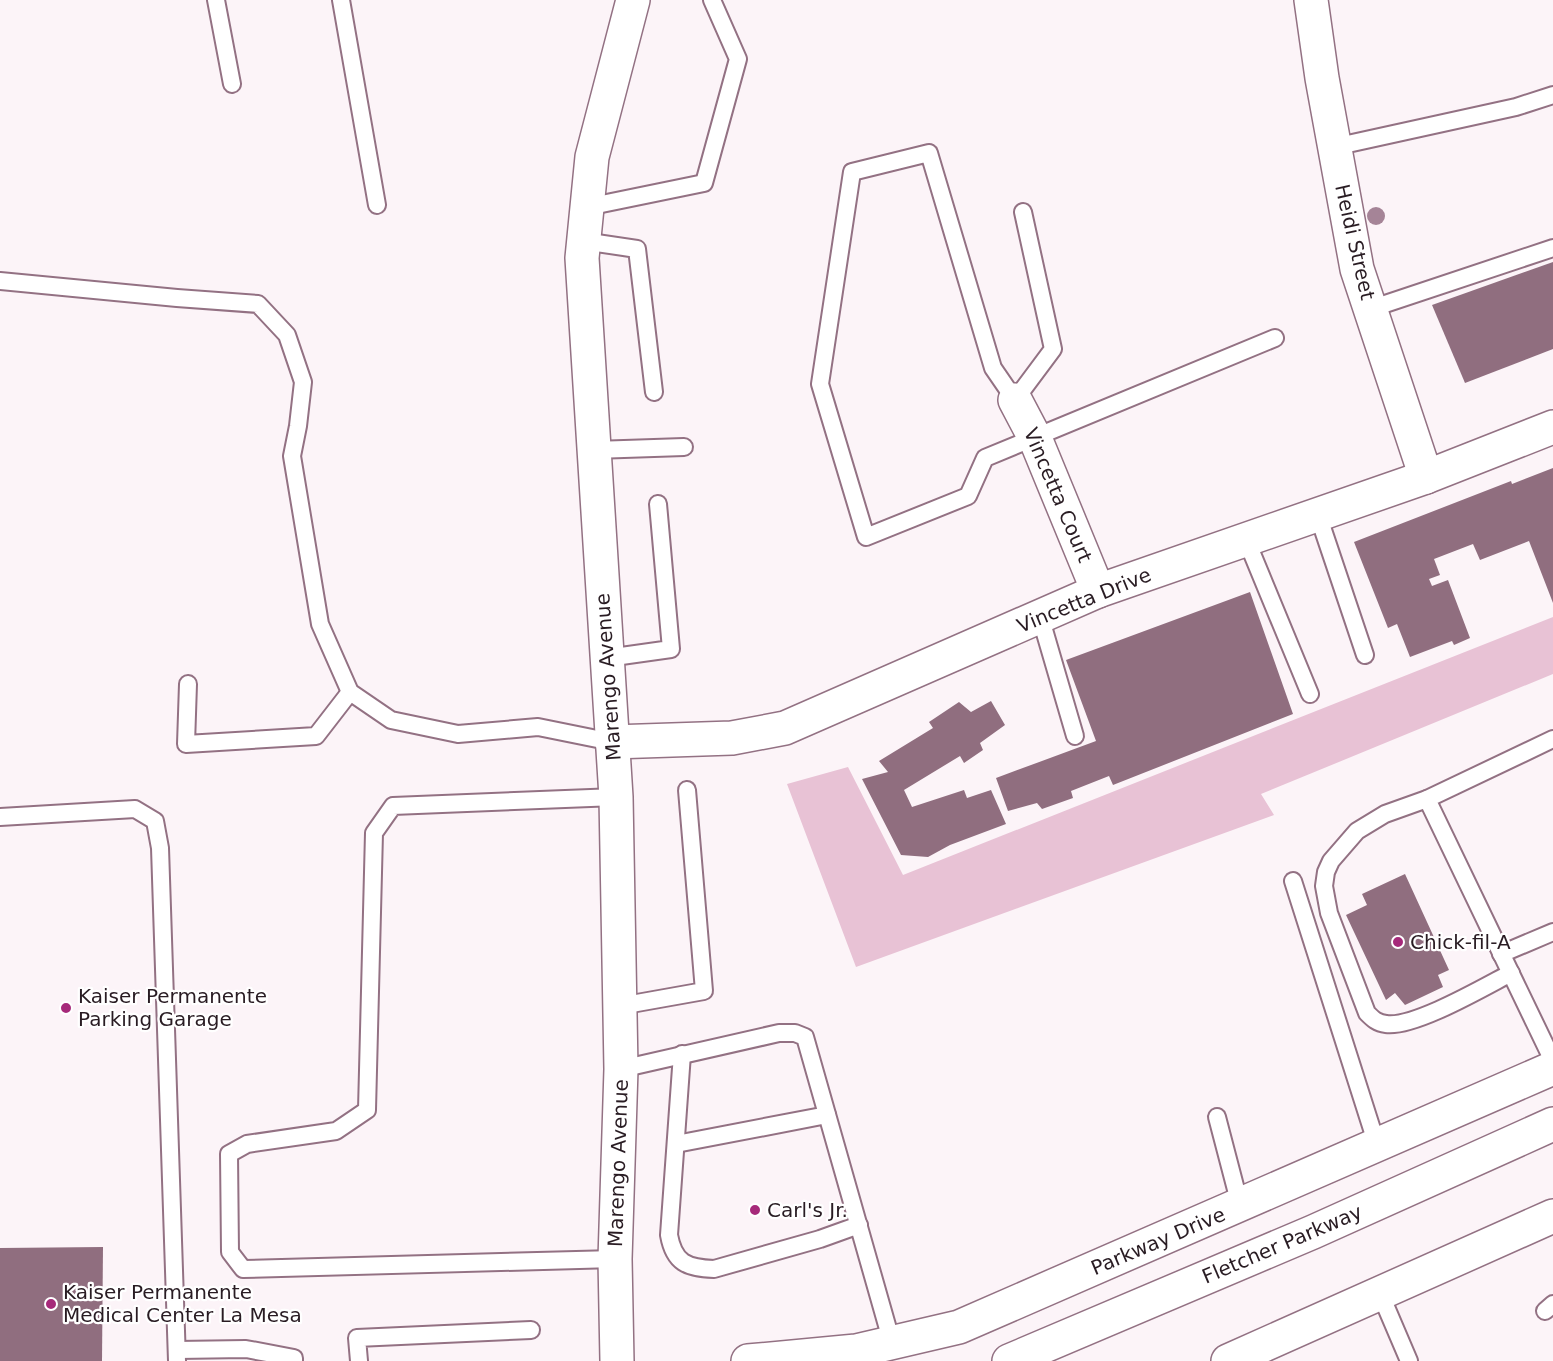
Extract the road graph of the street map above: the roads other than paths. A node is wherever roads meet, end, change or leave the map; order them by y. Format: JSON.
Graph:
{"nodes":[{"id":1,"x":216,"y":0,"type":"edge"},
{"id":2,"x":341,"y":0,"type":"edge"},
{"id":3,"x":712,"y":0,"type":"edge"},
{"id":4,"x":1311,"y":0,"type":"edge"},
{"id":5,"x":627,"y":1,"type":"edge"},
{"id":6,"x":232,"y":84,"type":"dead end"},
{"id":7,"x":1553,"y":95,"type":"edge"},
{"id":8,"x":1334,"y":147,"type":"junction"},
{"id":9,"x":377,"y":205,"type":"dead end"},
{"id":10,"x":587,"y":207,"type":"junction"},
{"id":11,"x":1023,"y":212,"type":"dead end"},
{"id":12,"x":583,"y":241,"type":"junction"},
{"id":13,"x":1553,"y":248,"type":"edge"},
{"id":14,"x":0,"y":281,"type":"edge"},
{"id":15,"x":1370,"y":309,"type":"junction"},
{"id":16,"x":1275,"y":338,"type":"dead end"},
{"id":17,"x":654,"y":392,"type":"dead end"},
{"id":18,"x":1016,"y":400,"type":"junction"},
{"id":19,"x":1553,"y":428,"type":"edge"},
{"id":20,"x":1035,"y":438,"type":"junction"},
{"id":21,"x":684,"y":447,"type":"dead end"},
{"id":22,"x":594,"y":450,"type":"junction"},
{"id":23,"x":1426,"y":477,"type":"junction"},
{"id":24,"x":658,"y":504,"type":"dead end"},
{"id":25,"x":1318,"y":515,"type":"junction"},
{"id":26,"x":1246,"y":539,"type":"junction"},
{"id":27,"x":1098,"y":591,"type":"junction"},
{"id":28,"x":1040,"y":616,"type":"junction"},
{"id":29,"x":1365,"y":655,"type":"dead end"},
{"id":30,"x":607,"y":658,"type":"junction"},
{"id":31,"x":188,"y":684,"type":"dead end"},
{"id":32,"x":350,"y":692,"type":"junction"},
{"id":33,"x":1310,"y":694,"type":"dead end"},
{"id":34,"x":1075,"y":736,"type":"dead end"},
{"id":35,"x":1553,"y":739,"type":"edge"},
{"id":36,"x":612,"y":742,"type":"junction"},
{"id":37,"x":687,"y":790,"type":"dead end"},
{"id":38,"x":616,"y":796,"type":"junction"},
{"id":39,"x":1427,"y":799,"type":"junction"},
{"id":40,"x":0,"y":817,"type":"edge"},
{"id":41,"x":1293,"y":880,"type":"dead end"},
{"id":42,"x":1553,"y":932,"type":"edge"},
{"id":43,"x":1501,"y":954,"type":"junction"},
{"id":44,"x":1511,"y":974,"type":"junction"},
{"id":45,"x":620,"y":1006,"type":"junction"},
{"id":46,"x":682,"y":1054,"type":"junction"},
{"id":47,"x":1553,"y":1061,"type":"edge"},
{"id":48,"x":1553,"y":1068,"type":"edge"},
{"id":49,"x":621,"y":1069,"type":"junction"},
{"id":50,"x":827,"y":1115,"type":"junction"},
{"id":51,"x":1217,"y":1117,"type":"dead end"},
{"id":52,"x":1553,"y":1124,"type":"edge"},
{"id":53,"x":676,"y":1144,"type":"junction"},
{"id":54,"x":1377,"y":1145,"type":"junction"},
{"id":55,"x":1240,"y":1205,"type":"junction"},
{"id":56,"x":1553,"y":1216,"type":"edge"},
{"id":57,"x":859,"y":1225,"type":"junction"},
{"id":58,"x":615,"y":1259,"type":"junction"},
{"id":59,"x":1380,"y":1293,"type":"junction"},
{"id":60,"x":531,"y":1330,"type":"dead end"},
{"id":61,"x":892,"y":1343,"type":"junction"},
{"id":62,"x":177,"y":1355,"type":"edge"},
{"id":63,"x":207,"y":1355,"type":"edge"},
{"id":64,"x":294,"y":1361,"type":"edge"},
{"id":65,"x":359,"y":1361,"type":"edge"},
{"id":66,"x":616,"y":1361,"type":"edge"},
{"id":67,"x":748,"y":1361,"type":"edge"},
{"id":68,"x":1009,"y":1361,"type":"edge"},
{"id":69,"x":1228,"y":1361,"type":"edge"},
{"id":70,"x":1409,"y":1361,"type":"edge"}],
"edges":[{"from":1,"to":6,"type":"lane"},
{"from":2,"to":9,"type":"lane"},
{"from":3,"to":10,"type":"lane"},
{"from":4,"to":8,"type":"street","name":"Heidi Street"},
{"from":5,"to":10,"type":"street","name":"Marengo Avenue"},
{"from":7,"to":8,"type":"lane"},
{"from":8,"to":15,"type":"street","name":"Heidi Street"},
{"from":10,"to":12,"type":"street","name":"Marengo Avenue"},
{"from":11,"to":18,"type":"lane"},
{"from":12,"to":17,"type":"lane"},
{"from":12,"to":22,"type":"street","name":"Marengo Avenue"},
{"from":13,"to":15,"type":"lane"},
{"from":14,"to":32,"type":"lane"},
{"from":15,"to":23,"type":"street","name":"Heidi Street"},
{"from":16,"to":20,"type":"lane"},
{"from":18,"to":20,"type":"street","name":"Vincetta Court"},
{"from":18,"to":20,"type":"lane"},
{"from":19,"to":23,"type":"street","name":"Vincetta Drive"},
{"from":20,"to":27,"type":"street","name":"Vincetta Court"},
{"from":21,"to":22,"type":"lane"},
{"from":22,"to":30,"type":"street","name":"Marengo Avenue"},
{"from":23,"to":25,"type":"street","name":"Vincetta Drive"},
{"from":24,"to":30,"type":"lane"},
{"from":25,"to":26,"type":"street","name":"Vincetta Drive"},
{"from":25,"to":29,"type":"lane"},
{"from":26,"to":27,"type":"street","name":"Vincetta Drive"},
{"from":26,"to":33,"type":"lane"},
{"from":27,"to":28,"type":"street","name":"Vincetta Drive"},
{"from":28,"to":34,"type":"lane"},
{"from":28,"to":36,"type":"street","name":"Vincetta Drive"},
{"from":30,"to":36,"type":"street","name":"Marengo Avenue"},
{"from":31,"to":32,"type":"lane"},
{"from":32,"to":36,"type":"lane"},
{"from":35,"to":39,"type":"lane"},
{"from":36,"to":38,"type":"street","name":"Marengo Avenue"},
{"from":37,"to":45,"type":"lane"},
{"from":38,"to":45,"type":"street","name":"Marengo Avenue"},
{"from":38,"to":58,"type":"lane"},
{"from":39,"to":43,"type":"lane"},
{"from":39,"to":44,"type":"lane"},
{"from":40,"to":62,"type":"lane"},
{"from":41,"to":54,"type":"lane"},
{"from":42,"to":43,"type":"lane"},
{"from":43,"to":44,"type":"lane"},
{"from":44,"to":47,"type":"lane"},
{"from":45,"to":49,"type":"street","name":"Marengo Avenue"},
{"from":46,"to":49,"type":"lane"},
{"from":46,"to":50,"type":"lane"},
{"from":46,"to":53,"type":"lane"},
{"from":48,"to":54,"type":"street","name":"Parkway Drive"},
{"from":49,"to":58,"type":"street","name":"Marengo Avenue"},
{"from":50,"to":53,"type":"lane"},
{"from":50,"to":57,"type":"lane"},
{"from":51,"to":55,"type":"lane"},
{"from":52,"to":68,"type":"street","name":"Fletcher Parkway"},
{"from":53,"to":57,"type":"lane"},
{"from":54,"to":55,"type":"street","name":"Parkway Drive"},
{"from":55,"to":61,"type":"street","name":"Parkway Drive"},
{"from":56,"to":59,"type":"street"},
{"from":57,"to":61,"type":"lane"},
{"from":58,"to":66,"type":"street","name":"Marengo Avenue"},
{"from":59,"to":69,"type":"street"},
{"from":59,"to":70,"type":"lane"},
{"from":60,"to":65,"type":"lane"},
{"from":61,"to":67,"type":"street","name":"Parkway Drive"},
{"from":62,"to":63,"type":"lane"},
{"from":63,"to":64,"type":"lane"}]}
